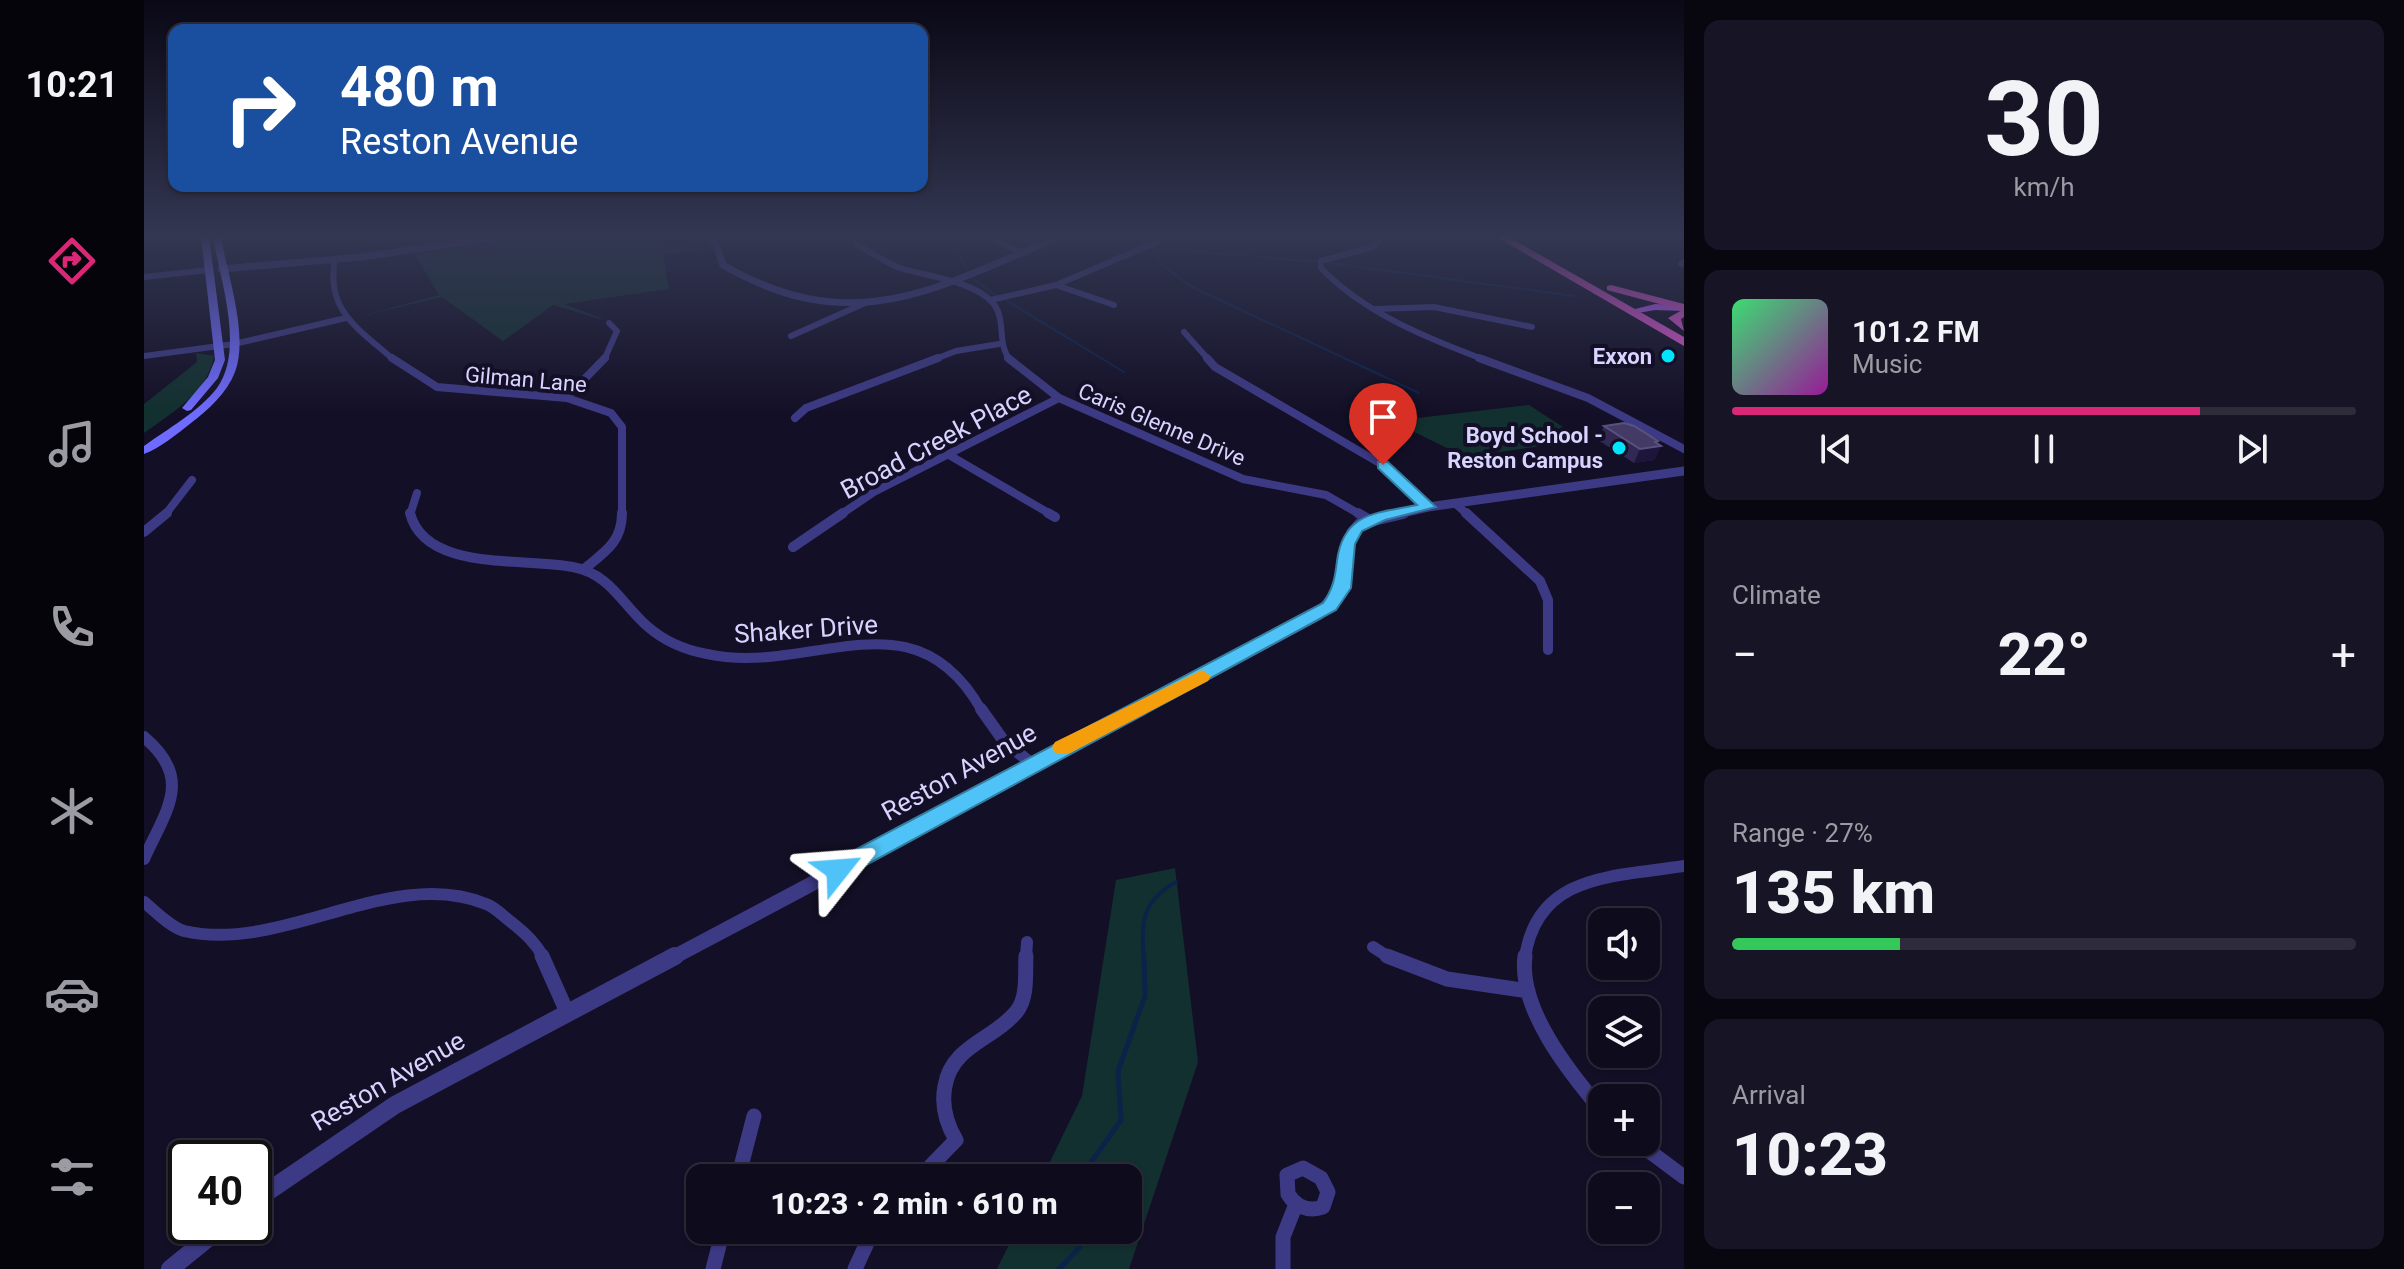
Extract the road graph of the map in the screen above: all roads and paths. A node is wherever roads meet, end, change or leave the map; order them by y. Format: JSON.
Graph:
{"nodes":[{"id":1,"x":212,"y":295,"type":"edge"},
{"id":2,"x":226,"y":295,"type":"edge"},
{"id":3,"x":333,"y":295,"type":"edge"},
{"id":4,"x":819,"y":295,"type":"edge"},
{"id":5,"x":906,"y":295,"type":"edge"},
{"id":6,"x":981,"y":295,"type":"edge"},
{"id":7,"x":1012,"y":295,"type":"edge"},
{"id":8,"x":1086,"y":295,"type":"edge"},
{"id":9,"x":1352,"y":295,"type":"edge"},
{"id":10,"x":1614,"y":295,"type":"edge"},
{"id":11,"x":1616,"y":295,"type":"edge"},
{"id":12,"x":1622,"y":295,"type":"edge"},
{"id":13,"x":1635,"y":295,"type":"edge"},
{"id":14,"x":991,"y":300,"type":"junction"},
{"id":15,"x":865,"y":303,"type":"junction"},
{"id":16,"x":1114,"y":305,"type":"dead end"},
{"id":17,"x":1374,"y":309,"type":"junction"},
{"id":18,"x":1643,"y":310,"type":"junction"},
{"id":19,"x":1684,"y":310,"type":"edge"},
{"id":20,"x":346,"y":318,"type":"junction"},
{"id":21,"x":609,"y":323,"type":"dead end"},
{"id":22,"x":1532,"y":327,"type":"dead end"},
{"id":23,"x":1684,"y":328,"type":"edge"},
{"id":24,"x":1184,"y":332,"type":"dead end"},
{"id":25,"x":791,"y":336,"type":"dead end"},
{"id":26,"x":1684,"y":342,"type":"edge"},
{"id":27,"x":234,"y":344,"type":"junction"},
{"id":28,"x":999,"y":344,"type":"junction"},
{"id":29,"x":219,"y":347,"type":"junction"},
{"id":30,"x":146,"y":358,"type":"edge"},
{"id":31,"x":567,"y":397,"type":"junction"},
{"id":32,"x":1059,"y":398,"type":"junction"},
{"id":33,"x":795,"y":418,"type":"dead end"},
{"id":34,"x":144,"y":440,"type":"edge"},
{"id":35,"x":1684,"y":449,"type":"edge"},
{"id":36,"x":144,"y":451,"type":"edge"},
{"id":37,"x":949,"y":455,"type":"junction"},
{"id":38,"x":1684,"y":471,"type":"edge"},
{"id":39,"x":192,"y":480,"type":"dead end"},
{"id":40,"x":417,"y":493,"type":"dead end"},
{"id":41,"x":1457,"y":505,"type":"junction"},
{"id":42,"x":1428,"y":507,"type":"junction"},
{"id":43,"x":1055,"y":517,"type":"dead end"},
{"id":44,"x":1370,"y":520,"type":"junction"},
{"id":45,"x":144,"y":532,"type":"edge"},
{"id":46,"x":793,"y":547,"type":"dead end"},
{"id":47,"x":584,"y":569,"type":"junction"},
{"id":48,"x":1548,"y":650,"type":"dead end"},
{"id":49,"x":144,"y":737,"type":"edge"},
{"id":50,"x":1032,"y":764,"type":"junction"},
{"id":51,"x":144,"y":859,"type":"edge"},
{"id":52,"x":1684,"y":866,"type":"edge"},
{"id":53,"x":144,"y":902,"type":"edge"},
{"id":54,"x":1027,"y":942,"type":"dead end"},
{"id":55,"x":1373,"y":947,"type":"dead end"},
{"id":56,"x":1528,"y":991,"type":"junction"},
{"id":57,"x":567,"y":1012,"type":"junction"},
{"id":58,"x":1588,"y":1093,"type":"edge"},
{"id":59,"x":754,"y":1116,"type":"dead end"},
{"id":60,"x":1656,"y":1156,"type":"edge"},
{"id":61,"x":742,"y":1164,"type":"edge"},
{"id":62,"x":933,"y":1164,"type":"edge"},
{"id":63,"x":1684,"y":1177,"type":"edge"},
{"id":64,"x":272,"y":1188,"type":"edge"},
{"id":65,"x":1296,"y":1204,"type":"dead end"},
{"id":66,"x":201,"y":1244,"type":"edge"},
{"id":67,"x":719,"y":1244,"type":"edge"},
{"id":68,"x":867,"y":1244,"type":"edge"},
{"id":69,"x":170,"y":1269,"type":"edge"},
{"id":70,"x":713,"y":1269,"type":"edge"},
{"id":71,"x":855,"y":1269,"type":"edge"},
{"id":72,"x":1283,"y":1269,"type":"edge"}],
"edges":[{"from":1,"to":29,"type":"main road"},
{"from":2,"to":27,"type":"main road"},
{"from":3,"to":20,"type":"street","name":"Gilman Lane"},
{"from":4,"to":15,"type":"street"},
{"from":5,"to":15,"type":"street"},
{"from":6,"to":14,"type":"street"},
{"from":7,"to":14,"type":"street"},
{"from":8,"to":16,"type":"street"},
{"from":9,"to":17,"type":"street"},
{"from":10,"to":18,"type":"highway"},
{"from":11,"to":18,"type":"highway"},
{"from":12,"to":18,"type":"highway"},
{"from":13,"to":19,"type":"highway"},
{"from":14,"to":28,"type":"street"},
{"from":15,"to":25,"type":"street"},
{"from":17,"to":22,"type":"street"},
{"from":17,"to":35,"type":"street"},
{"from":18,"to":19,"type":"main road"},
{"from":18,"to":23,"type":"highway"},
{"from":18,"to":26,"type":"highway"},
{"from":19,"to":23,"type":"highway"},
{"from":20,"to":27,"type":"street"},
{"from":20,"to":31,"type":"street","name":"Gilman Lane"},
{"from":21,"to":31,"type":"street"},
{"from":24,"to":42,"type":"street"},
{"from":27,"to":29,"type":"street"},
{"from":27,"to":36,"type":"main road"},
{"from":28,"to":32,"type":"street","name":"Caris Glenne Drive"},
{"from":28,"to":33,"type":"street"},
{"from":29,"to":30,"type":"street"},
{"from":29,"to":34,"type":"main road"},
{"from":31,"to":47,"type":"street","name":"Gilman Lane"},
{"from":32,"to":37,"type":"street","name":"Broad Creek Place"},
{"from":32,"to":44,"type":"street","name":"Caris Glenne Drive"},
{"from":37,"to":43,"type":"street"},
{"from":37,"to":46,"type":"street","name":"Broad Creek Place"},
{"from":38,"to":41,"type":"street"},
{"from":39,"to":45,"type":"street"},
{"from":40,"to":47,"type":"street","name":"Shaker Drive"},
{"from":41,"to":42,"type":"street"},
{"from":41,"to":48,"type":"street"},
{"from":42,"to":44,"type":"street"},
{"from":44,"to":50,"type":"street","name":"Reston Avenue"},
{"from":47,"to":50,"type":"street","name":"Shaker Drive"},
{"from":49,"to":51,"type":"street"},
{"from":50,"to":57,"type":"street","name":"Reston Avenue"},
{"from":52,"to":56,"type":"street"},
{"from":53,"to":57,"type":"street"},
{"from":54,"to":62,"type":"street"},
{"from":55,"to":56,"type":"street"},
{"from":56,"to":58,"type":"street"},
{"from":57,"to":64,"type":"street","name":"Reston Avenue"},
{"from":59,"to":61,"type":"street"},
{"from":60,"to":63,"type":"street"},
{"from":65,"to":72,"type":"street"},
{"from":66,"to":69,"type":"street"},
{"from":67,"to":70,"type":"street"},
{"from":68,"to":71,"type":"street"}]}
